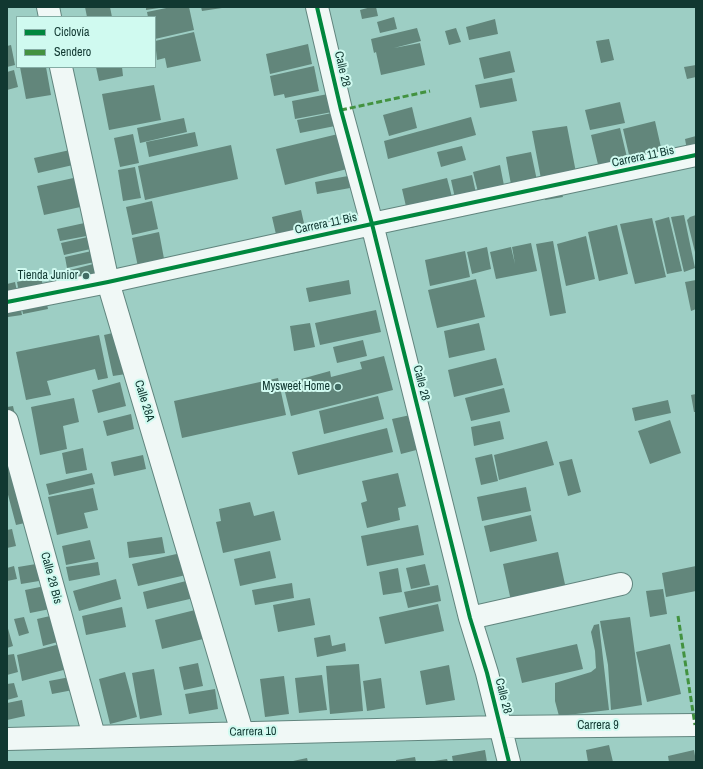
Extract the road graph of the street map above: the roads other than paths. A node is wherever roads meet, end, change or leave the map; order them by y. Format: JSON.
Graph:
{"nodes":[{"id":1,"x":317,"y":7,"type":"edge"},
{"id":2,"x":61,"y":68,"type":"edge"},
{"id":3,"x":696,"y":156,"type":"edge"},
{"id":4,"x":372,"y":224,"type":"junction"},
{"id":5,"x":108,"y":282,"type":"junction"},
{"id":6,"x":7,"y":302,"type":"edge"},
{"id":7,"x":7,"y":420,"type":"edge"},
{"id":8,"x":621,"y":584,"type":"dead end"},
{"id":9,"x":470,"y":618,"type":"junction"},
{"id":10,"x":696,"y":725,"type":"edge"},
{"id":11,"x":500,"y":727,"type":"junction"},
{"id":12,"x":242,"y":732,"type":"junction"},
{"id":13,"x":94,"y":736,"type":"junction"},
{"id":14,"x":7,"y":739,"type":"edge"},
{"id":15,"x":509,"y":762,"type":"edge"}],
"edges":[{"from":1,"to":4,"type":"street","name":"Calle 28"},
{"from":2,"to":5,"type":"street","name":"Calle 28A"},
{"from":3,"to":4,"type":"street","name":"Carrera 11 Bis"},
{"from":4,"to":5,"type":"street","name":"Carrera 11 Bis"},
{"from":4,"to":9,"type":"street","name":"Calle 28"},
{"from":5,"to":6,"type":"street","name":"Carrera 11 Bis"},
{"from":5,"to":12,"type":"street","name":"Calle 28A"},
{"from":7,"to":13,"type":"street","name":"Calle 28 Bis"},
{"from":8,"to":9,"type":"street"},
{"from":9,"to":11,"type":"street","name":"Calle 28"},
{"from":10,"to":11,"type":"street","name":"Carrera 9"},
{"from":11,"to":12,"type":"street","name":"Carrera 10"},
{"from":11,"to":15,"type":"street","name":"Calle 28"},
{"from":12,"to":13,"type":"street","name":"Carrera 10"},
{"from":13,"to":14,"type":"street","name":"Carrera 10"}]}
